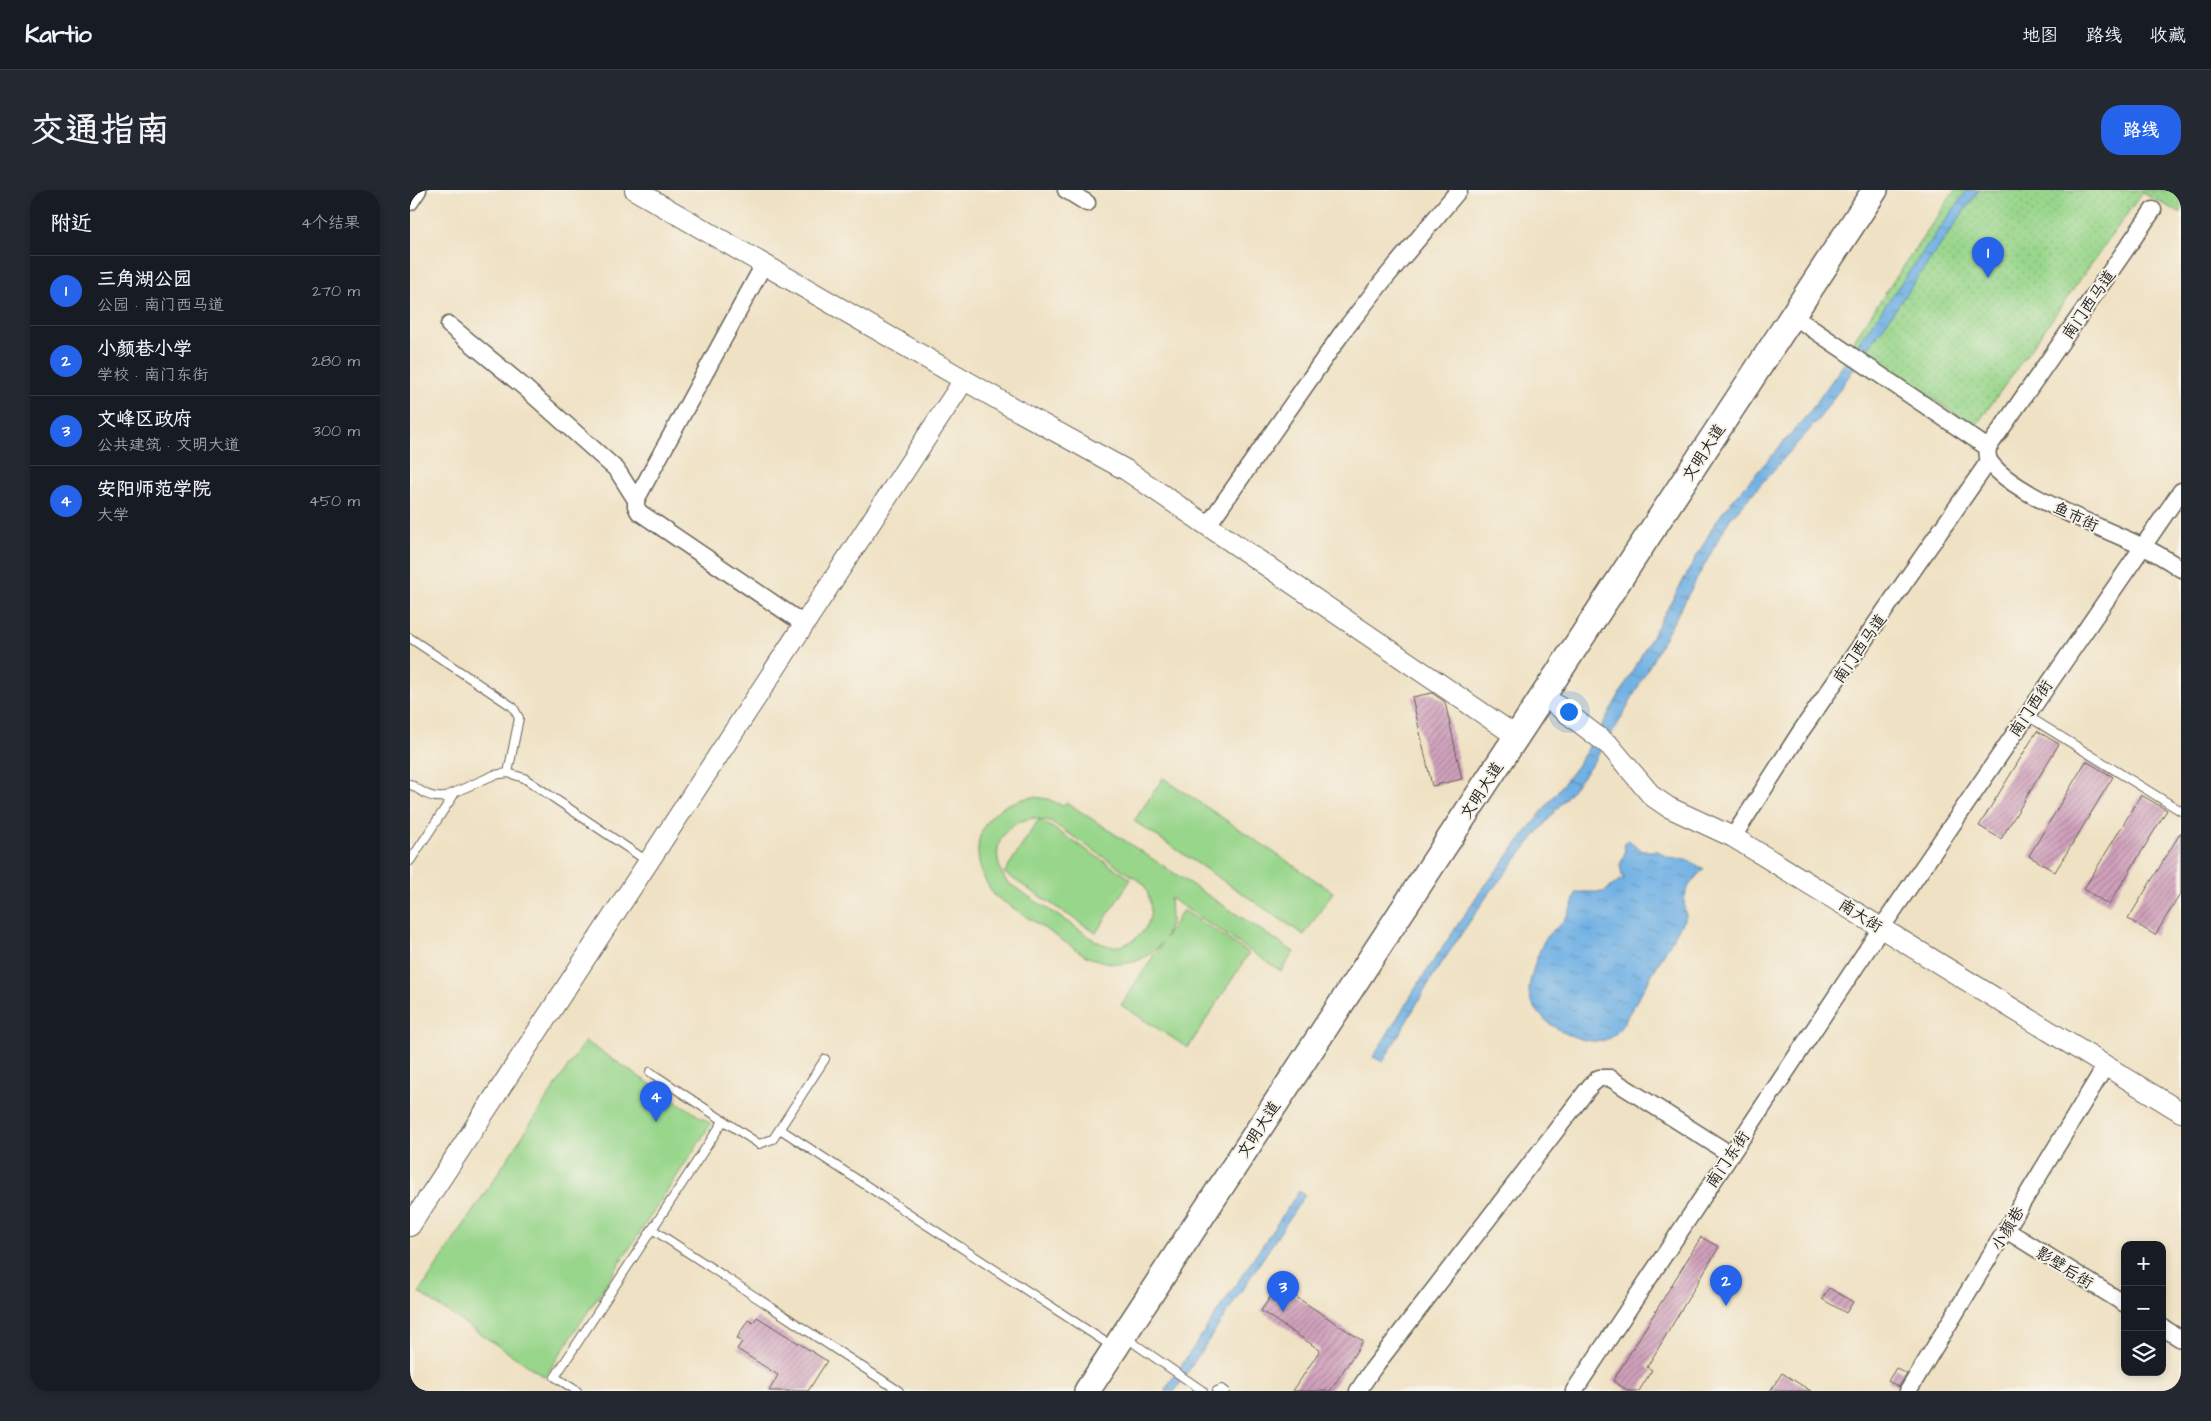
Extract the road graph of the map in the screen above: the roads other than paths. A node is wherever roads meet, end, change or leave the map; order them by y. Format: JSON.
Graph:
{"nodes":[{"id":1,"x":418,"y":190,"type":"edge"},
{"id":2,"x":636,"y":190,"type":"edge"},
{"id":3,"x":1066,"y":190,"type":"edge"},
{"id":4,"x":1459,"y":190,"type":"edge"},
{"id":5,"x":1875,"y":190,"type":"edge"},
{"id":6,"x":1892,"y":190,"type":"edge"},
{"id":7,"x":410,"y":202,"type":"edge"},
{"id":8,"x":1087,"y":203,"type":"dead end"},
{"id":9,"x":2153,"y":210,"type":"dead end"},
{"id":10,"x":764,"y":264,"type":"junction"},
{"id":11,"x":1805,"y":324,"type":"junction"},
{"id":12,"x":449,"y":325,"type":"dead end"},
{"id":13,"x":964,"y":380,"type":"junction"},
{"id":14,"x":1989,"y":454,"type":"junction"},
{"id":15,"x":2181,"y":491,"type":"edge"},
{"id":16,"x":636,"y":500,"type":"junction"},
{"id":17,"x":1208,"y":524,"type":"junction"},
{"id":18,"x":2142,"y":546,"type":"junction"},
{"id":19,"x":2181,"y":569,"type":"edge"},
{"id":20,"x":804,"y":624,"type":"junction"},
{"id":21,"x":410,"y":638,"type":"edge"},
{"id":22,"x":1555,"y":704,"type":"junction"},
{"id":23,"x":2026,"y":715,"type":"junction"},
{"id":24,"x":1516,"y":736,"type":"junction"},
{"id":25,"x":508,"y":773,"type":"junction"},
{"id":26,"x":410,"y":784,"type":"edge"},
{"id":27,"x":455,"y":793,"type":"junction"},
{"id":28,"x":2181,"y":811,"type":"edge"},
{"id":29,"x":1733,"y":836,"type":"junction"},
{"id":30,"x":410,"y":861,"type":"edge"},
{"id":31,"x":648,"y":862,"type":"junction"},
{"id":32,"x":1882,"y":928,"type":"junction"},
{"id":33,"x":825,"y":1059,"type":"dead end"},
{"id":34,"x":2106,"y":1065,"type":"junction"},
{"id":35,"x":650,"y":1072,"type":"dead end"},
{"id":36,"x":2181,"y":1112,"type":"edge"},
{"id":37,"x":724,"y":1120,"type":"junction"},
{"id":38,"x":780,"y":1128,"type":"junction"},
{"id":39,"x":1730,"y":1154,"type":"junction"},
{"id":40,"x":410,"y":1226,"type":"edge"},
{"id":41,"x":652,"y":1229,"type":"junction"},
{"id":42,"x":2006,"y":1230,"type":"junction"},
{"id":43,"x":2121,"y":1302,"type":"edge"},
{"id":44,"x":2166,"y":1330,"type":"edge"},
{"id":45,"x":2181,"y":1339,"type":"edge"},
{"id":46,"x":1125,"y":1346,"type":"junction"},
{"id":47,"x":577,"y":1391,"type":"edge"},
{"id":48,"x":899,"y":1391,"type":"edge"},
{"id":49,"x":1087,"y":1391,"type":"edge"},
{"id":50,"x":1105,"y":1391,"type":"edge"},
{"id":51,"x":1203,"y":1391,"type":"edge"},
{"id":52,"x":1217,"y":1391,"type":"edge"},
{"id":53,"x":1225,"y":1391,"type":"edge"},
{"id":54,"x":1358,"y":1391,"type":"edge"},
{"id":55,"x":1574,"y":1391,"type":"edge"},
{"id":56,"x":1908,"y":1391,"type":"edge"}],
"edges":[{"from":1,"to":7,"type":"street"},
{"from":2,"to":10,"type":"street"},
{"from":3,"to":8,"type":"street"},
{"from":4,"to":17,"type":"street"},
{"from":5,"to":24,"type":"main road","name":"文明大道"},
{"from":6,"to":11,"type":"main road","name":"文明大道"},
{"from":9,"to":14,"type":"street","name":"南门西马道"},
{"from":10,"to":13,"type":"street"},
{"from":10,"to":16,"type":"street"},
{"from":11,"to":14,"type":"street","name":"鱼市街"},
{"from":11,"to":22,"type":"main road","name":"文明大道"},
{"from":12,"to":16,"type":"street"},
{"from":13,"to":17,"type":"street"},
{"from":13,"to":20,"type":"street"},
{"from":14,"to":18,"type":"street","name":"鱼市街"},
{"from":14,"to":29,"type":"street","name":"南门西马道"},
{"from":15,"to":18,"type":"street","name":"南门西街"},
{"from":16,"to":20,"type":"street"},
{"from":17,"to":24,"type":"street"},
{"from":18,"to":19,"type":"street","name":"鱼市街"},
{"from":18,"to":23,"type":"street","name":"南门西街"},
{"from":20,"to":31,"type":"street"},
{"from":21,"to":25,"type":"lane"},
{"from":22,"to":29,"type":"street","name":"南大街"},
{"from":22,"to":46,"type":"main road","name":"文明大道"},
{"from":23,"to":28,"type":"lane"},
{"from":23,"to":32,"type":"street","name":"南门西街"},
{"from":24,"to":46,"type":"main road","name":"文明大道"},
{"from":25,"to":27,"type":"lane"},
{"from":25,"to":31,"type":"lane"},
{"from":26,"to":27,"type":"lane"},
{"from":27,"to":30,"type":"lane"},
{"from":29,"to":32,"type":"street","name":"南大街"},
{"from":31,"to":40,"type":"street"},
{"from":32,"to":34,"type":"street","name":"南大街"},
{"from":32,"to":39,"type":"street","name":"南门东街"},
{"from":33,"to":38,"type":"lane"},
{"from":34,"to":36,"type":"street","name":"南大街"},
{"from":34,"to":42,"type":"street","name":"小颜巷"},
{"from":35,"to":37,"type":"lane"},
{"from":37,"to":38,"type":"lane"},
{"from":37,"to":41,"type":"lane"},
{"from":38,"to":46,"type":"lane"},
{"from":39,"to":54,"type":"street"},
{"from":39,"to":55,"type":"street","name":"南门东街"},
{"from":41,"to":47,"type":"lane"},
{"from":41,"to":48,"type":"lane"},
{"from":42,"to":43,"type":"street","name":"影壁后街"},
{"from":42,"to":56,"type":"street","name":"小颜巷"},
{"from":44,"to":45,"type":"street"},
{"from":46,"to":49,"type":"main road","name":"文明大道"},
{"from":46,"to":50,"type":"main road","name":"文明大道"},
{"from":46,"to":51,"type":"lane"},
{"from":52,"to":53,"type":"lane"}]}
